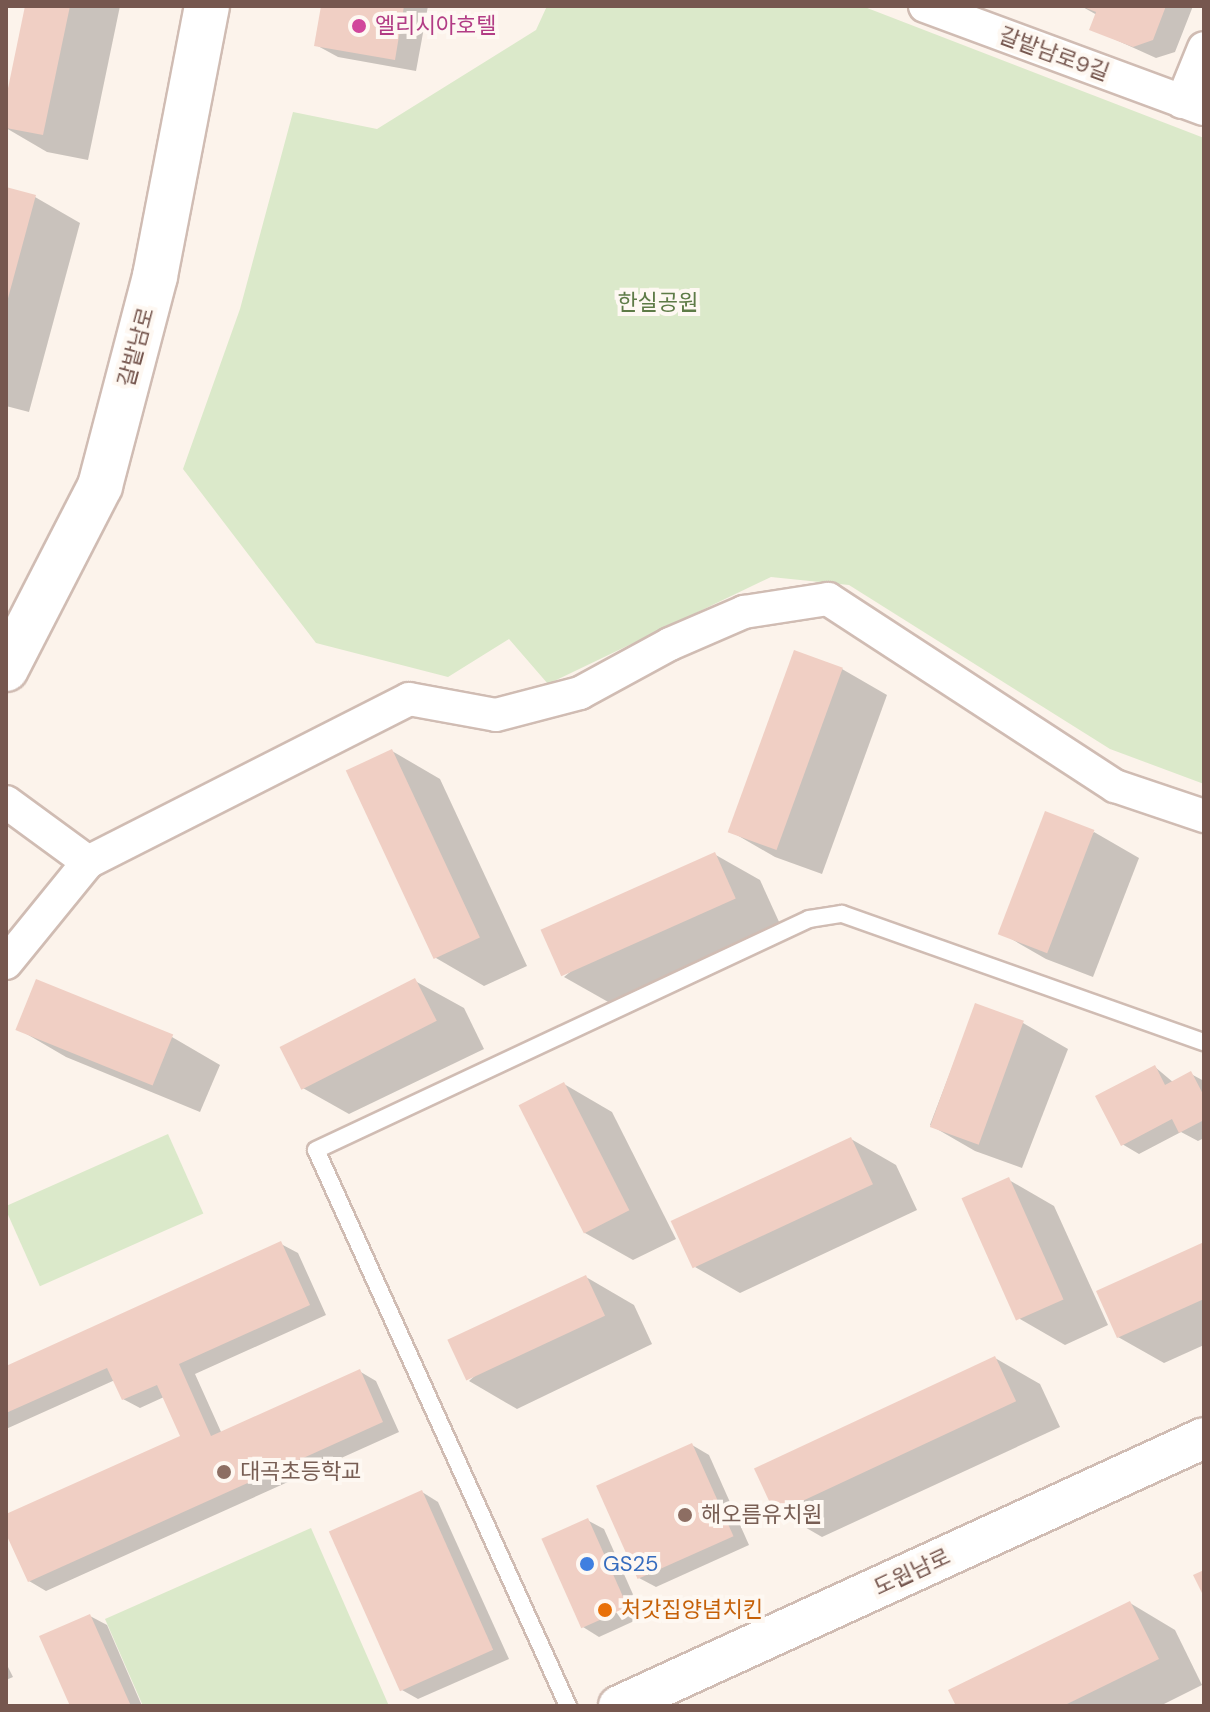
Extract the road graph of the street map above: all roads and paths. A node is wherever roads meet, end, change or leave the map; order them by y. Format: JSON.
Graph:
{"nodes":[{"id":1,"x":207,"y":6,"type":"edge"},
{"id":2,"x":925,"y":6,"type":"edge"},
{"id":3,"x":1204,"y":48,"type":"edge"},
{"id":4,"x":1193,"y":106,"type":"edge"},
{"id":5,"x":6,"y":669,"type":"edge"},
{"id":6,"x":6,"y":802,"type":"edge"},
{"id":7,"x":1204,"y":816,"type":"edge"},
{"id":8,"x":88,"y":862,"type":"junction"},
{"id":9,"x":6,"y":963,"type":"edge"},
{"id":10,"x":1204,"y":1042,"type":"edge"},
{"id":11,"x":1204,"y":1438,"type":"edge"},
{"id":12,"x":568,"y":1706,"type":"edge"},
{"id":13,"x":619,"y":1706,"type":"edge"}],
"edges":[{"from":1,"to":5,"type":"main road","name":"갈밭남로"},
{"from":2,"to":4,"type":"street","name":"갈밭남로9길"},
{"from":3,"to":4,"type":"street"},
{"from":6,"to":8,"type":"street"},
{"from":7,"to":8,"type":"street"},
{"from":8,"to":9,"type":"street"},
{"from":10,"to":12,"type":"lane"},
{"from":11,"to":13,"type":"street","name":"도원남로"}]}
